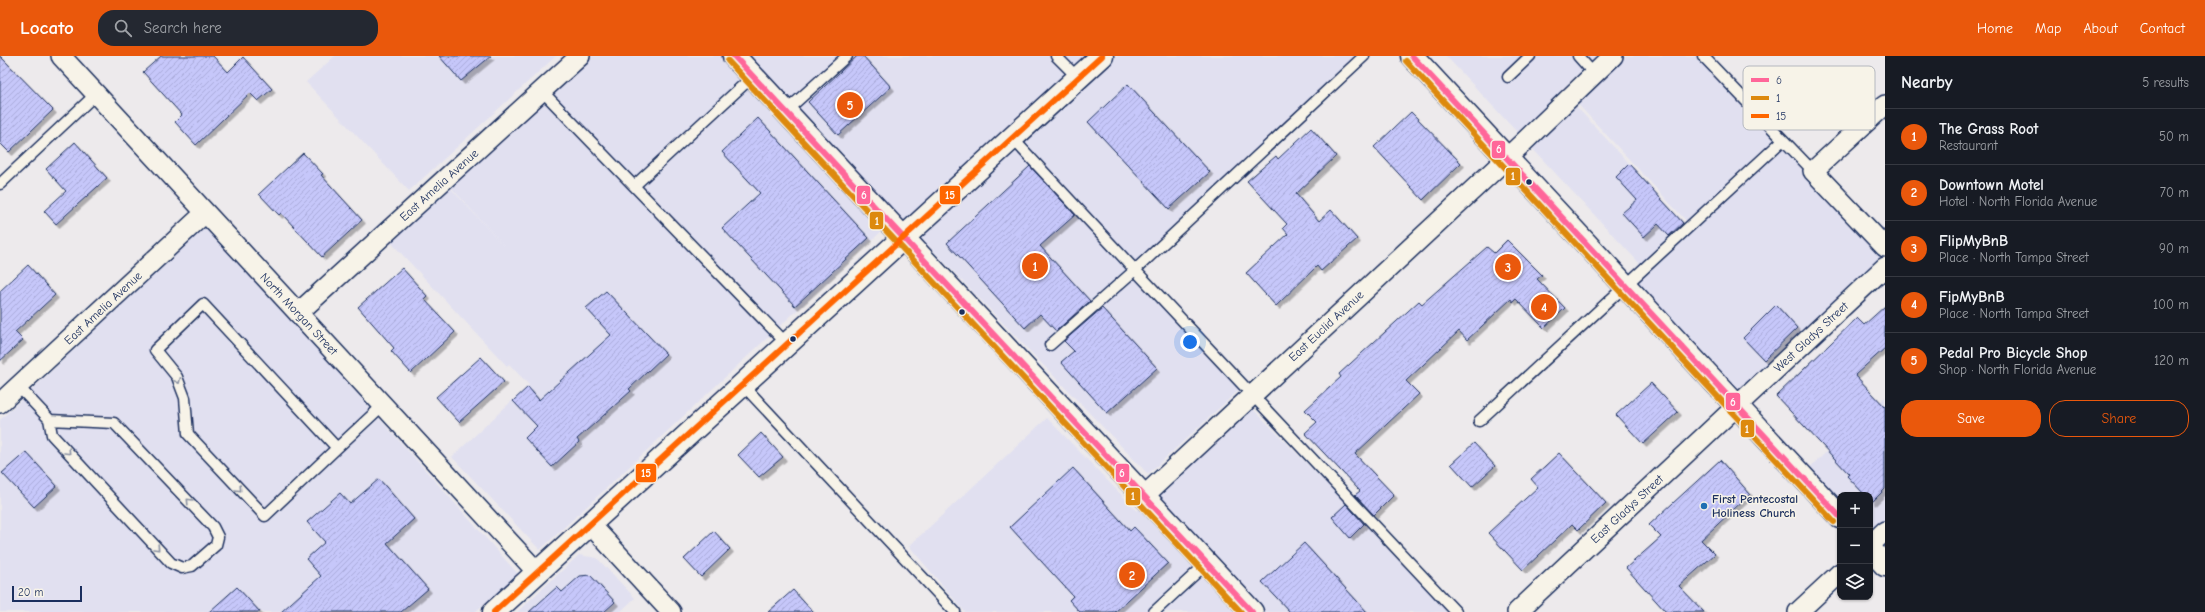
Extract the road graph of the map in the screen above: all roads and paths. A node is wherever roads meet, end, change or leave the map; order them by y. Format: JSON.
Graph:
{"nodes":[{"id":1,"x":61,"y":56,"type":"edge"},
{"id":2,"x":580,"y":56,"type":"edge"},
{"id":3,"x":734,"y":56,"type":"edge"},
{"id":4,"x":847,"y":56,"type":"edge"},
{"id":5,"x":1056,"y":56,"type":"edge"},
{"id":6,"x":1102,"y":56,"type":"edge"},
{"id":7,"x":1364,"y":56,"type":"edge"},
{"id":8,"x":1412,"y":56,"type":"edge"},
{"id":9,"x":1530,"y":56,"type":"edge"},
{"id":10,"x":1578,"y":56,"type":"edge"},
{"id":11,"x":1613,"y":56,"type":"edge"},
{"id":12,"x":1703,"y":56,"type":"edge"},
{"id":13,"x":1594,"y":74,"type":"junction"},
{"id":14,"x":753,"y":76,"type":"junction"},
{"id":15,"x":1508,"y":77,"type":"dead end"},
{"id":16,"x":1078,"y":78,"type":"junction"},
{"id":17,"x":542,"y":91,"type":"junction"},
{"id":18,"x":96,"y":94,"type":"junction"},
{"id":19,"x":1743,"y":98,"type":"edge"},
{"id":20,"x":1885,"y":105,"type":"edge"},
{"id":21,"x":785,"y":112,"type":"junction"},
{"id":22,"x":1875,"y":114,"type":"edge"},
{"id":23,"x":1773,"y":130,"type":"edge"},
{"id":24,"x":1858,"y":130,"type":"edge"},
{"id":25,"x":1013,"y":139,"type":"junction"},
{"id":26,"x":1783,"y":140,"type":"junction"},
{"id":27,"x":1507,"y":158,"type":"junction"},
{"id":28,"x":1813,"y":171,"type":"junction"},
{"id":29,"x":0,"y":184,"type":"edge"},
{"id":30,"x":634,"y":186,"type":"junction"},
{"id":31,"x":205,"y":213,"type":"junction"},
{"id":32,"x":904,"y":238,"type":"junction"},
{"id":33,"x":1885,"y":247,"type":"edge"},
{"id":34,"x":1885,"y":267,"type":"edge"},
{"id":35,"x":1135,"y":270,"type":"junction"},
{"id":36,"x":1626,"y":286,"type":"junction"},
{"id":37,"x":298,"y":313,"type":"junction"},
{"id":38,"x":788,"y":345,"type":"junction"},
{"id":39,"x":1050,"y":345,"type":"dead end"},
{"id":40,"x":743,"y":385,"type":"junction"},
{"id":41,"x":18,"y":386,"type":"junction"},
{"id":42,"x":1252,"y":395,"type":"junction"},
{"id":43,"x":0,"y":403,"type":"edge"},
{"id":44,"x":383,"y":405,"type":"junction"},
{"id":45,"x":1738,"y":406,"type":"junction"},
{"id":46,"x":49,"y":420,"type":"junction"},
{"id":47,"x":1479,"y":421,"type":"dead end"},
{"id":48,"x":338,"y":448,"type":"junction"},
{"id":49,"x":1145,"y":495,"type":"junction"},
{"id":50,"x":1837,"y":514,"type":"edge"},
{"id":51,"x":590,"y":524,"type":"junction"},
{"id":52,"x":1885,"y":531,"type":"edge"},
{"id":53,"x":1873,"y":542,"type":"edge"},
{"id":54,"x":1873,"y":552,"type":"edge"},
{"id":55,"x":1207,"y":563,"type":"junction"},
{"id":56,"x":1885,"y":565,"type":"edge"},
{"id":57,"x":537,"y":572,"type":"junction"},
{"id":58,"x":1837,"y":576,"type":"edge"},
{"id":59,"x":494,"y":612,"type":"edge"},
{"id":60,"x":671,"y":612,"type":"edge"},
{"id":61,"x":955,"y":612,"type":"edge"},
{"id":62,"x":1154,"y":612,"type":"edge"},
{"id":63,"x":1252,"y":612,"type":"edge"},
{"id":64,"x":1456,"y":612,"type":"edge"},
{"id":65,"x":1517,"y":612,"type":"edge"},
{"id":66,"x":1798,"y":612,"type":"edge"}],
"edges":[{"from":1,"to":18,"type":"street","name":"North Morgan Street"},
{"from":2,"to":17,"type":"street","name":"East Amelia Avenue"},
{"from":3,"to":14,"type":"main road"},
{"from":4,"to":21,"type":"lane"},
{"from":5,"to":16,"type":"lane"},
{"from":6,"to":16,"type":"main road"},
{"from":7,"to":35,"type":"lane"},
{"from":8,"to":27,"type":"main road"},
{"from":9,"to":15,"type":"lane"},
{"from":10,"to":13,"type":"lane"},
{"from":11,"to":13,"type":"street","name":"East Euclid Avenue"},
{"from":12,"to":19,"type":"lane"},
{"from":13,"to":27,"type":"street","name":"East Euclid Avenue"},
{"from":14,"to":21,"type":"main road"},
{"from":14,"to":30,"type":"lane"},
{"from":16,"to":25,"type":"main road"},
{"from":17,"to":30,"type":"lane"},
{"from":17,"to":37,"type":"street","name":"East Amelia Avenue"},
{"from":18,"to":29,"type":"lane"},
{"from":18,"to":31,"type":"street","name":"North Morgan Street"},
{"from":20,"to":22,"type":"street"},
{"from":21,"to":32,"type":"main road"},
{"from":23,"to":26,"type":"lane"},
{"from":24,"to":28,"type":"street"},
{"from":25,"to":32,"type":"main road"},
{"from":25,"to":35,"type":"lane"},
{"from":26,"to":28,"type":"lane"},
{"from":26,"to":36,"type":"lane"},
{"from":27,"to":36,"type":"main road"},
{"from":27,"to":42,"type":"street","name":"East Euclid Avenue"},
{"from":28,"to":33,"type":"street"},
{"from":30,"to":38,"type":"lane"},
{"from":31,"to":37,"type":"street","name":"North Morgan Street"},
{"from":31,"to":41,"type":"street","name":"East Amelia Avenue"},
{"from":32,"to":38,"type":"main road"},
{"from":32,"to":49,"type":"main road"},
{"from":34,"to":45,"type":"street","name":"West Gladys Street"},
{"from":35,"to":39,"type":"lane"},
{"from":35,"to":42,"type":"lane"},
{"from":36,"to":45,"type":"main road"},
{"from":36,"to":47,"type":"lane"},
{"from":37,"to":44,"type":"street","name":"North Morgan Street"},
{"from":38,"to":40,"type":"main road"},
{"from":40,"to":51,"type":"main road"},
{"from":40,"to":61,"type":"lane"},
{"from":41,"to":43,"type":"street","name":"East Amelia Avenue"},
{"from":41,"to":46,"type":"lane"},
{"from":42,"to":49,"type":"street","name":"East Euclid Avenue"},
{"from":42,"to":64,"type":"lane"},
{"from":44,"to":48,"type":"lane"},
{"from":44,"to":57,"type":"street","name":"North Morgan Street"},
{"from":45,"to":50,"type":"main road"},
{"from":45,"to":65,"type":"street","name":"East Gladys Street"},
{"from":46,"to":46,"type":"lane","one_way":true},
{"from":48,"to":48,"type":"lane","one_way":true},
{"from":49,"to":55,"type":"main road"},
{"from":51,"to":57,"type":"main road"},
{"from":51,"to":60,"type":"street"},
{"from":52,"to":53,"type":"street"},
{"from":54,"to":56,"type":"main road"},
{"from":55,"to":62,"type":"lane"},
{"from":55,"to":63,"type":"main road"},
{"from":57,"to":59,"type":"main road"},
{"from":58,"to":66,"type":"street"}]}
